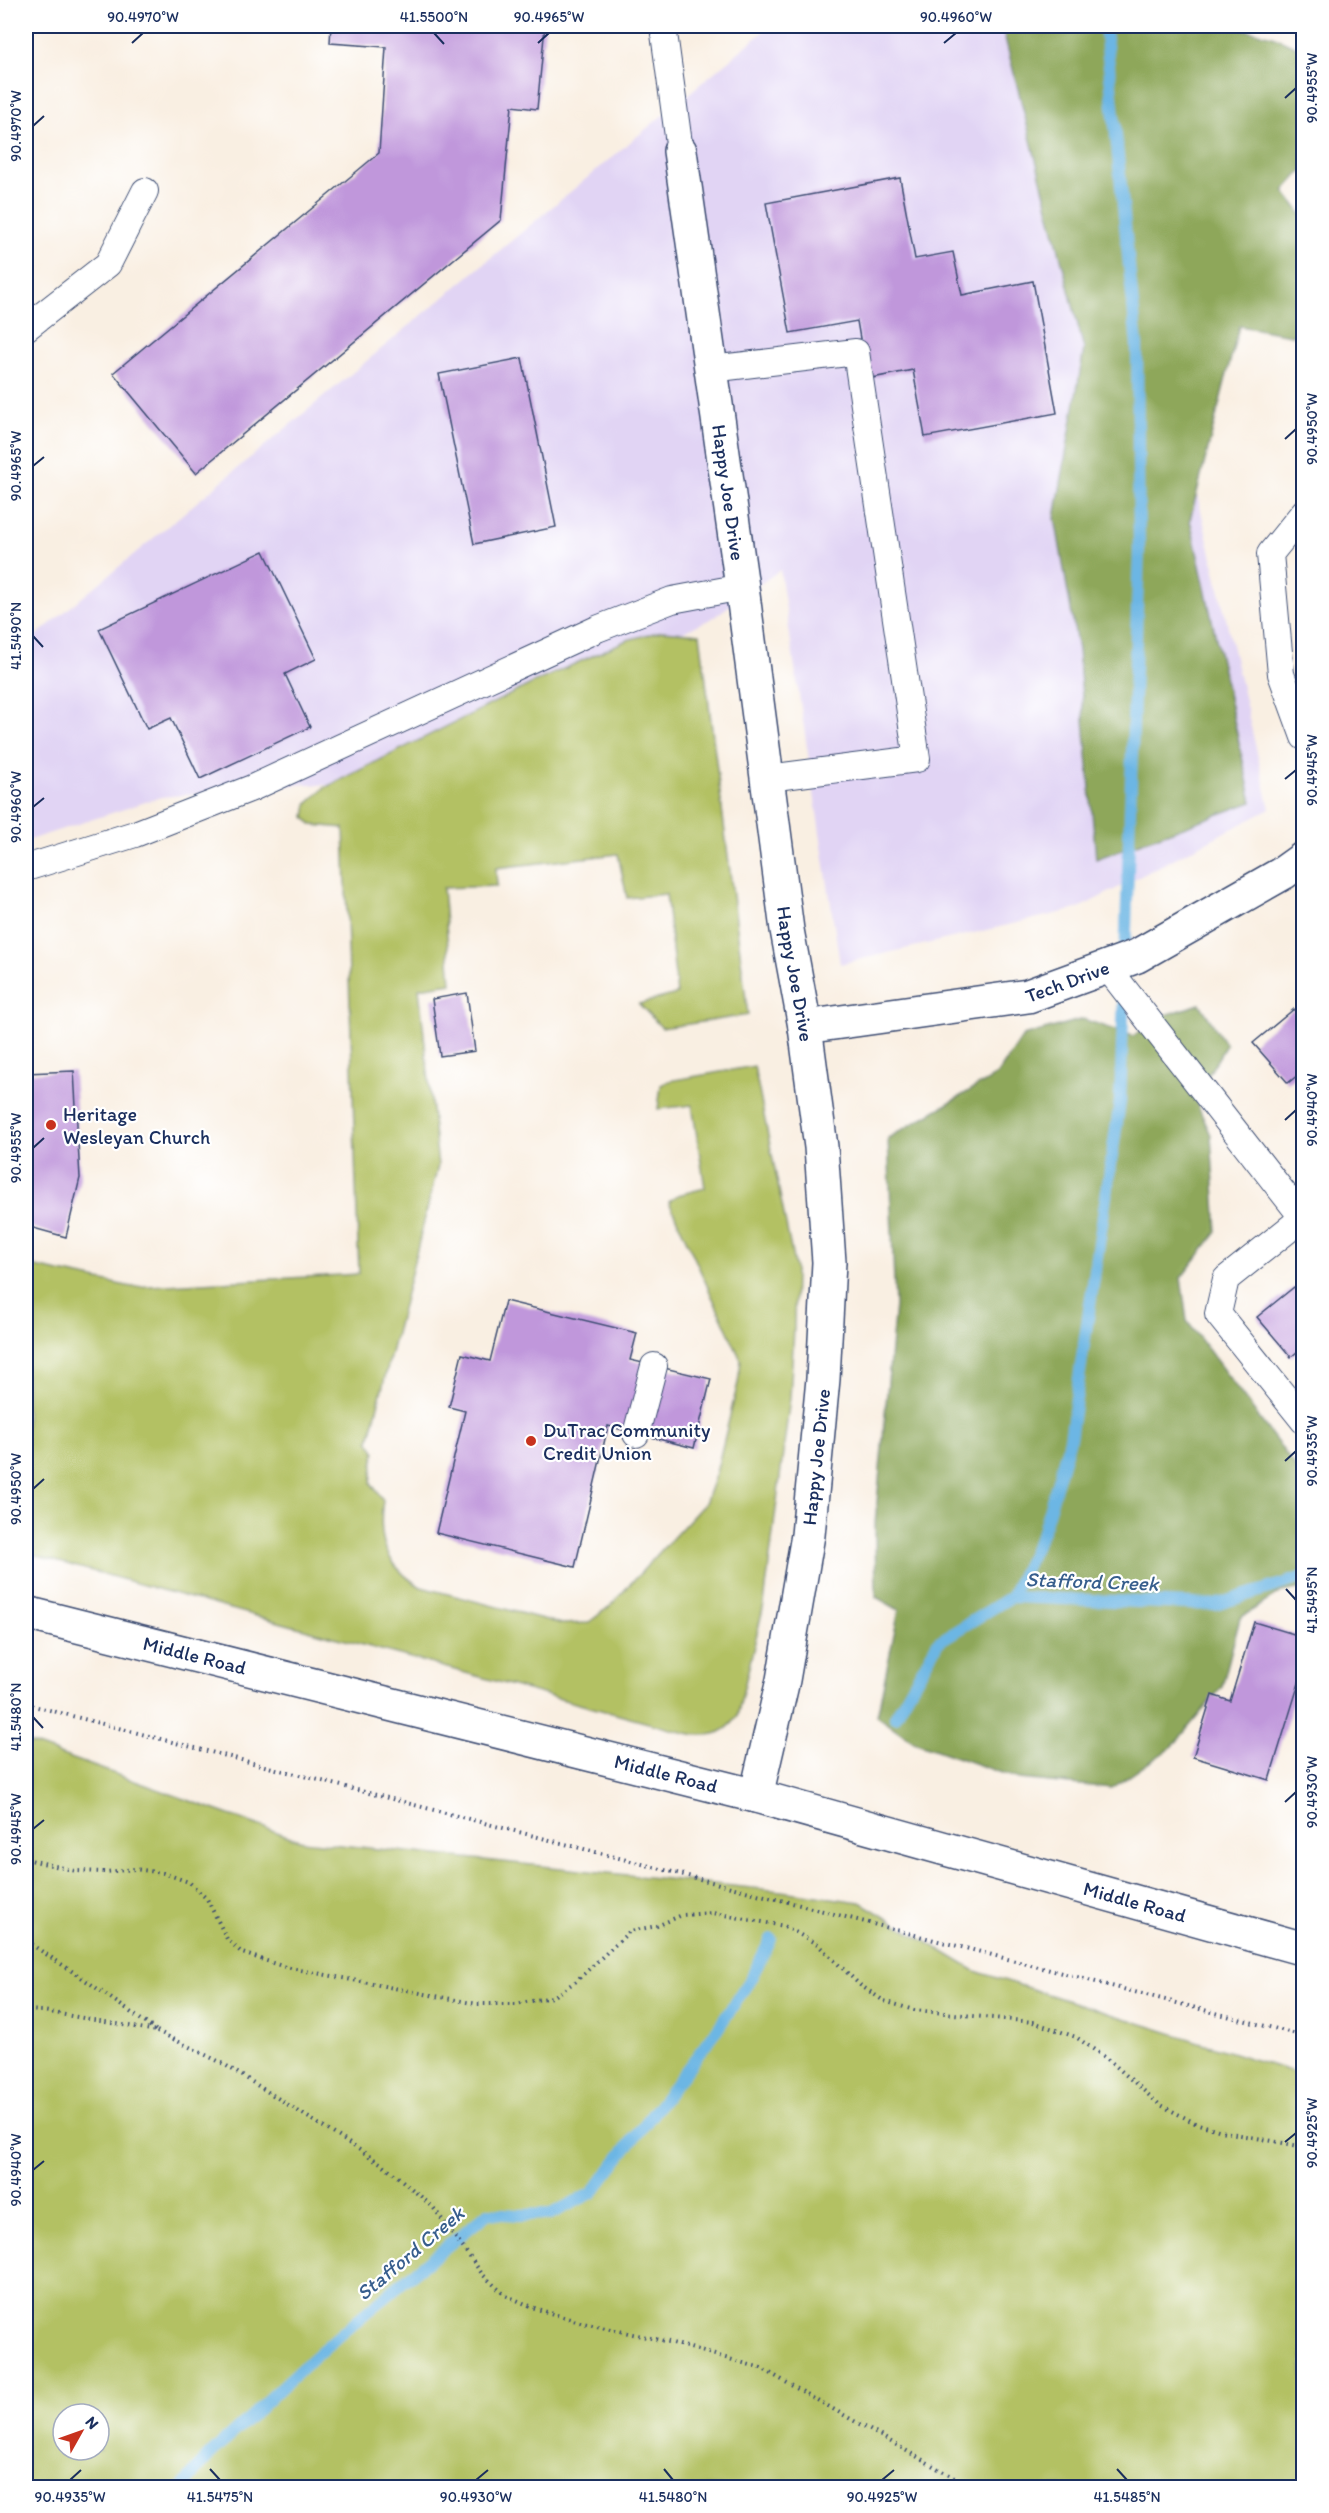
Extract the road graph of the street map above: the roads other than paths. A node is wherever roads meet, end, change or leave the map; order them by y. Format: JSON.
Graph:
{"nodes":[{"id":1,"x":663,"y":26,"type":"edge"},
{"id":2,"x":680,"y":151,"type":"joint"},
{"id":3,"x":145,"y":191,"type":"dead end"},
{"id":4,"x":26,"y":328,"type":"edge"},
{"id":5,"x":711,"y":369,"type":"junction"},
{"id":6,"x":1304,"y":512,"type":"edge"},
{"id":7,"x":742,"y":587,"type":"junction"},
{"id":8,"x":1304,"y":737,"type":"edge"},
{"id":9,"x":768,"y":778,"type":"junction"},
{"id":10,"x":1304,"y":858,"type":"edge"},
{"id":11,"x":26,"y":868,"type":"edge"},
{"id":12,"x":1107,"y":967,"type":"junction"},
{"id":13,"x":805,"y":1027,"type":"junction"},
{"id":14,"x":1303,"y":1218,"type":"edge"},
{"id":15,"x":654,"y":1366,"type":"dead end"},
{"id":16,"x":1304,"y":1421,"type":"edge"},
{"id":17,"x":636,"y":1434,"type":"dead end"},
{"id":18,"x":26,"y":1613,"type":"edge"},
{"id":19,"x":756,"y":1796,"type":"junction"},
{"id":20,"x":1304,"y":1949,"type":"edge"}],
"edges":[{"from":1,"to":2,"type":"lane"},
{"from":2,"to":5,"type":"street","name":"Happy Joe Drive"},
{"from":3,"to":4,"type":"lane"},
{"from":5,"to":7,"type":"street","name":"Happy Joe Drive"},
{"from":5,"to":9,"type":"lane"},
{"from":6,"to":8,"type":"lane"},
{"from":7,"to":9,"type":"street","name":"Happy Joe Drive"},
{"from":7,"to":11,"type":"lane"},
{"from":9,"to":13,"type":"street","name":"Happy Joe Drive"},
{"from":10,"to":12,"type":"street","name":"Tech Drive"},
{"from":12,"to":13,"type":"street","name":"Tech Drive"},
{"from":12,"to":14,"type":"lane"},
{"from":13,"to":19,"type":"street","name":"Happy Joe Drive"},
{"from":14,"to":16,"type":"lane"},
{"from":15,"to":17,"type":"lane"},
{"from":18,"to":19,"type":"street","name":"Middle Road"},
{"from":19,"to":20,"type":"street","name":"Middle Road"}]}
